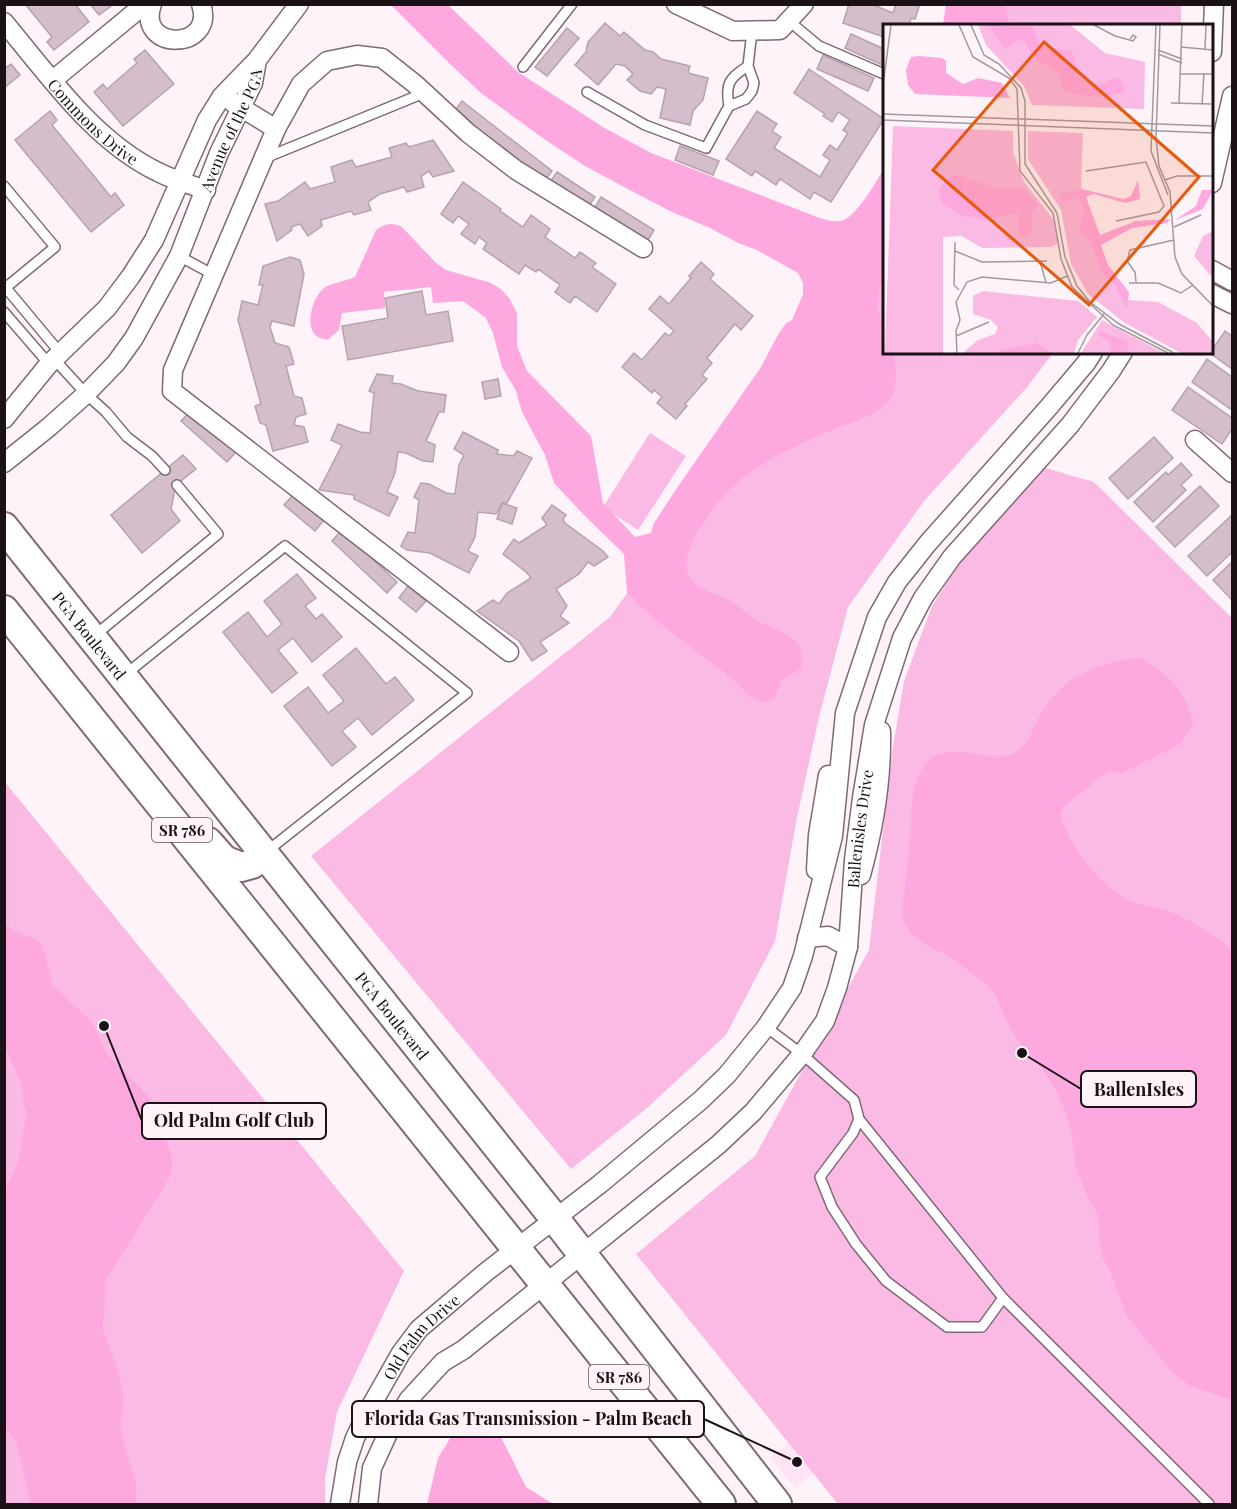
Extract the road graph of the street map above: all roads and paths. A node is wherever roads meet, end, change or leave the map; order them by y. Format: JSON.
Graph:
{"nodes":[{"id":1,"x":146,"y":4,"type":"edge"},
{"id":2,"x":152,"y":4,"type":"edge"},
{"id":3,"x":201,"y":4,"type":"edge"},
{"id":4,"x":299,"y":4,"type":"edge"},
{"id":5,"x":572,"y":4,"type":"edge"},
{"id":6,"x":676,"y":4,"type":"edge"},
{"id":7,"x":804,"y":4,"type":"edge"},
{"id":8,"x":1214,"y":4,"type":"edge"},
{"id":9,"x":789,"y":21,"type":"junction"},
{"id":10,"x":4,"y":22,"type":"edge"},
{"id":11,"x":1213,"y":28,"type":"edge"},
{"id":12,"x":752,"y":31,"type":"junction"},
{"id":13,"x":257,"y":60,"type":"junction"},
{"id":14,"x":748,"y":66,"type":"junction"},
{"id":15,"x":523,"y":67,"type":"dead end"},
{"id":16,"x":883,"y":73,"type":"edge"},
{"id":17,"x":53,"y":80,"type":"junction"},
{"id":18,"x":587,"y":92,"type":"dead end"},
{"id":19,"x":424,"y":93,"type":"junction"},
{"id":20,"x":222,"y":96,"type":"junction"},
{"id":21,"x":1233,"y":96,"type":"edge"},
{"id":22,"x":729,"y":106,"type":"junction"},
{"id":23,"x":240,"y":107,"type":"junction"},
{"id":24,"x":276,"y":129,"type":"junction"},
{"id":25,"x":264,"y":159,"type":"junction"},
{"id":26,"x":1213,"y":179,"type":"edge"},
{"id":27,"x":180,"y":180,"type":"junction"},
{"id":28,"x":4,"y":186,"type":"edge"},
{"id":29,"x":206,"y":190,"type":"junction"},
{"id":30,"x":643,"y":248,"type":"dead end"},
{"id":31,"x":179,"y":256,"type":"junction"},
{"id":32,"x":1213,"y":271,"type":"edge"},
{"id":33,"x":214,"y":276,"type":"junction"},
{"id":34,"x":1233,"y":281,"type":"edge"},
{"id":35,"x":5,"y":288,"type":"edge"},
{"id":36,"x":1213,"y":294,"type":"edge"},
{"id":37,"x":1233,"y":304,"type":"edge"},
{"id":38,"x":4,"y":312,"type":"edge"},
{"id":39,"x":1092,"y":354,"type":"edge"},
{"id":40,"x":1122,"y":354,"type":"edge"},
{"id":41,"x":55,"y":359,"type":"junction"},
{"id":42,"x":86,"y":394,"type":"junction"},
{"id":43,"x":4,"y":419,"type":"edge"},
{"id":44,"x":1195,"y":440,"type":"dead end"},
{"id":45,"x":4,"y":463,"type":"edge"},
{"id":46,"x":165,"y":470,"type":"dead end"},
{"id":47,"x":1233,"y":473,"type":"edge"},
{"id":48,"x":177,"y":485,"type":"dead end"},
{"id":49,"x":4,"y":527,"type":"edge"},
{"id":50,"x":4,"y":610,"type":"edge"},
{"id":51,"x":92,"y":638,"type":"junction"},
{"id":52,"x":509,"y":652,"type":"dead end"},
{"id":53,"x":123,"y":676,"type":"junction"},
{"id":54,"x":881,"y":708,"type":"junction"},
{"id":55,"x":844,"y":713,"type":"junction"},
{"id":56,"x":122,"y":755,"type":"junction"},
{"id":57,"x":837,"y":797,"type":"junction"},
{"id":58,"x":862,"y":798,"type":"junction"},
{"id":59,"x":264,"y":854,"type":"junction"},
{"id":60,"x":814,"y":912,"type":"junction"},
{"id":61,"x":850,"y":916,"type":"junction"},
{"id":62,"x":807,"y":938,"type":"junction"},
{"id":63,"x":848,"y":947,"type":"junction"},
{"id":64,"x":766,"y":1027,"type":"junction"},
{"id":65,"x":802,"y":1054,"type":"junction"},
{"id":66,"x":859,"y":1119,"type":"junction"},
{"id":67,"x":536,"y":1233,"type":"junction"},
{"id":68,"x":563,"y":1268,"type":"junction"},
{"id":69,"x":1004,"y":1298,"type":"junction"},
{"id":70,"x":340,"y":1504,"type":"edge"},
{"id":71,"x":368,"y":1504,"type":"edge"},
{"id":72,"x":722,"y":1504,"type":"edge"},
{"id":73,"x":777,"y":1504,"type":"edge"},
{"id":74,"x":1209,"y":1504,"type":"edge"}],
"edges":[{"from":1,"to":17,"type":"street"},
{"from":2,"to":3,"type":"street"},
{"from":4,"to":13,"type":"street"},
{"from":5,"to":15,"type":"lane"},
{"from":6,"to":12,"type":"street"},
{"from":7,"to":9,"type":"street"},
{"from":8,"to":11,"type":"street"},
{"from":9,"to":12,"type":"street"},
{"from":9,"to":16,"type":"lane"},
{"from":10,"to":17,"type":"street","name":"Commons Drive"},
{"from":12,"to":14,"type":"lane"},
{"from":13,"to":20,"type":"street","name":"Avenue of the PGA"},
{"from":13,"to":23,"type":"street","name":"Avenue of the PGA"},
{"from":14,"to":22,"type":"lane"},
{"from":14,"to":22,"type":"lane"},
{"from":17,"to":27,"type":"street","name":"Commons Drive"},
{"from":18,"to":22,"type":"lane"},
{"from":19,"to":24,"type":"street"},
{"from":19,"to":25,"type":"lane"},
{"from":19,"to":30,"type":"street"},
{"from":20,"to":23,"type":"street"},
{"from":20,"to":27,"type":"street","name":"Avenue of the PGA"},
{"from":21,"to":26,"type":"street"},
{"from":23,"to":24,"type":"street"},
{"from":23,"to":29,"type":"street","name":"Avenue of the PGA"},
{"from":24,"to":25,"type":"street"},
{"from":25,"to":33,"type":"street"},
{"from":27,"to":29,"type":"street","name":"Commons Drive"},
{"from":27,"to":41,"type":"street","name":"Avenue of the PGA"},
{"from":28,"to":35,"type":"lane"},
{"from":29,"to":31,"type":"street","name":"Avenue of the PGA"},
{"from":31,"to":33,"type":"lane"},
{"from":31,"to":42,"type":"street","name":"Avenue of the PGA"},
{"from":32,"to":34,"type":"street"},
{"from":33,"to":52,"type":"street"},
{"from":35,"to":41,"type":"lane"},
{"from":36,"to":37,"type":"street"},
{"from":38,"to":41,"type":"lane"},
{"from":39,"to":55,"type":"street","name":"Ballenisles Drive"},
{"from":40,"to":54,"type":"street","name":"Ballenisles Drive"},
{"from":41,"to":42,"type":"lane"},
{"from":41,"to":43,"type":"street","name":"Avenue of the PGA"},
{"from":42,"to":45,"type":"street","name":"Avenue of the PGA"},
{"from":42,"to":46,"type":"lane"},
{"from":44,"to":47,"type":"street"},
{"from":48,"to":51,"type":"lane"},
{"from":49,"to":51,"type":"main road","name":"PGA Boulevard","number":"SR 786"},
{"from":50,"to":56,"type":"main road","name":"PGA Boulevard","number":"SR 786"},
{"from":51,"to":53,"type":"main road","name":"PGA Boulevard","number":"SR 786"},
{"from":53,"to":59,"type":"main road","name":"PGA Boulevard","number":"SR 786"},
{"from":53,"to":59,"type":"lane"},
{"from":54,"to":58,"type":"street","name":"Ballenisles Drive"},
{"from":54,"to":61,"type":"street"},
{"from":55,"to":57,"type":"street","name":"Ballenisles Drive"},
{"from":55,"to":60,"type":"street"},
{"from":56,"to":59,"type":"main road"},
{"from":56,"to":67,"type":"main road","name":"PGA Boulevard","number":"SR 786"},
{"from":57,"to":58,"type":"street"},
{"from":57,"to":60,"type":"street","name":"Ballenisles Drive"},
{"from":58,"to":61,"type":"street","name":"Ballenisles Drive"},
{"from":59,"to":67,"type":"main road","name":"PGA Boulevard","number":"SR 786"},
{"from":60,"to":62,"type":"street","name":"Ballenisles Drive"},
{"from":61,"to":63,"type":"street","name":"Ballenisles Drive"},
{"from":62,"to":63,"type":"street"},
{"from":62,"to":64,"type":"street","name":"Ballenisles Drive"},
{"from":63,"to":65,"type":"street","name":"Ballenisles Drive"},
{"from":64,"to":65,"type":"lane"},
{"from":64,"to":67,"type":"street","name":"Ballenisles Drive"},
{"from":65,"to":66,"type":"lane"},
{"from":65,"to":68,"type":"street","name":"Ballenisles Drive"},
{"from":66,"to":69,"type":"lane"},
{"from":66,"to":69,"type":"lane"},
{"from":67,"to":68,"type":"main road","name":"PGA Boulevard","number":"SR 786"},
{"from":67,"to":68,"type":"main road","name":"PGA Boulevard","number":"SR 786"},
{"from":67,"to":70,"type":"street","name":"Old Palm Drive"},
{"from":68,"to":71,"type":"street","name":"Old Palm Drive"},
{"from":68,"to":72,"type":"main road","name":"PGA Boulevard","number":"SR 786"},
{"from":68,"to":73,"type":"main road","name":"PGA Boulevard","number":"SR 786"},
{"from":69,"to":74,"type":"lane"}]}
